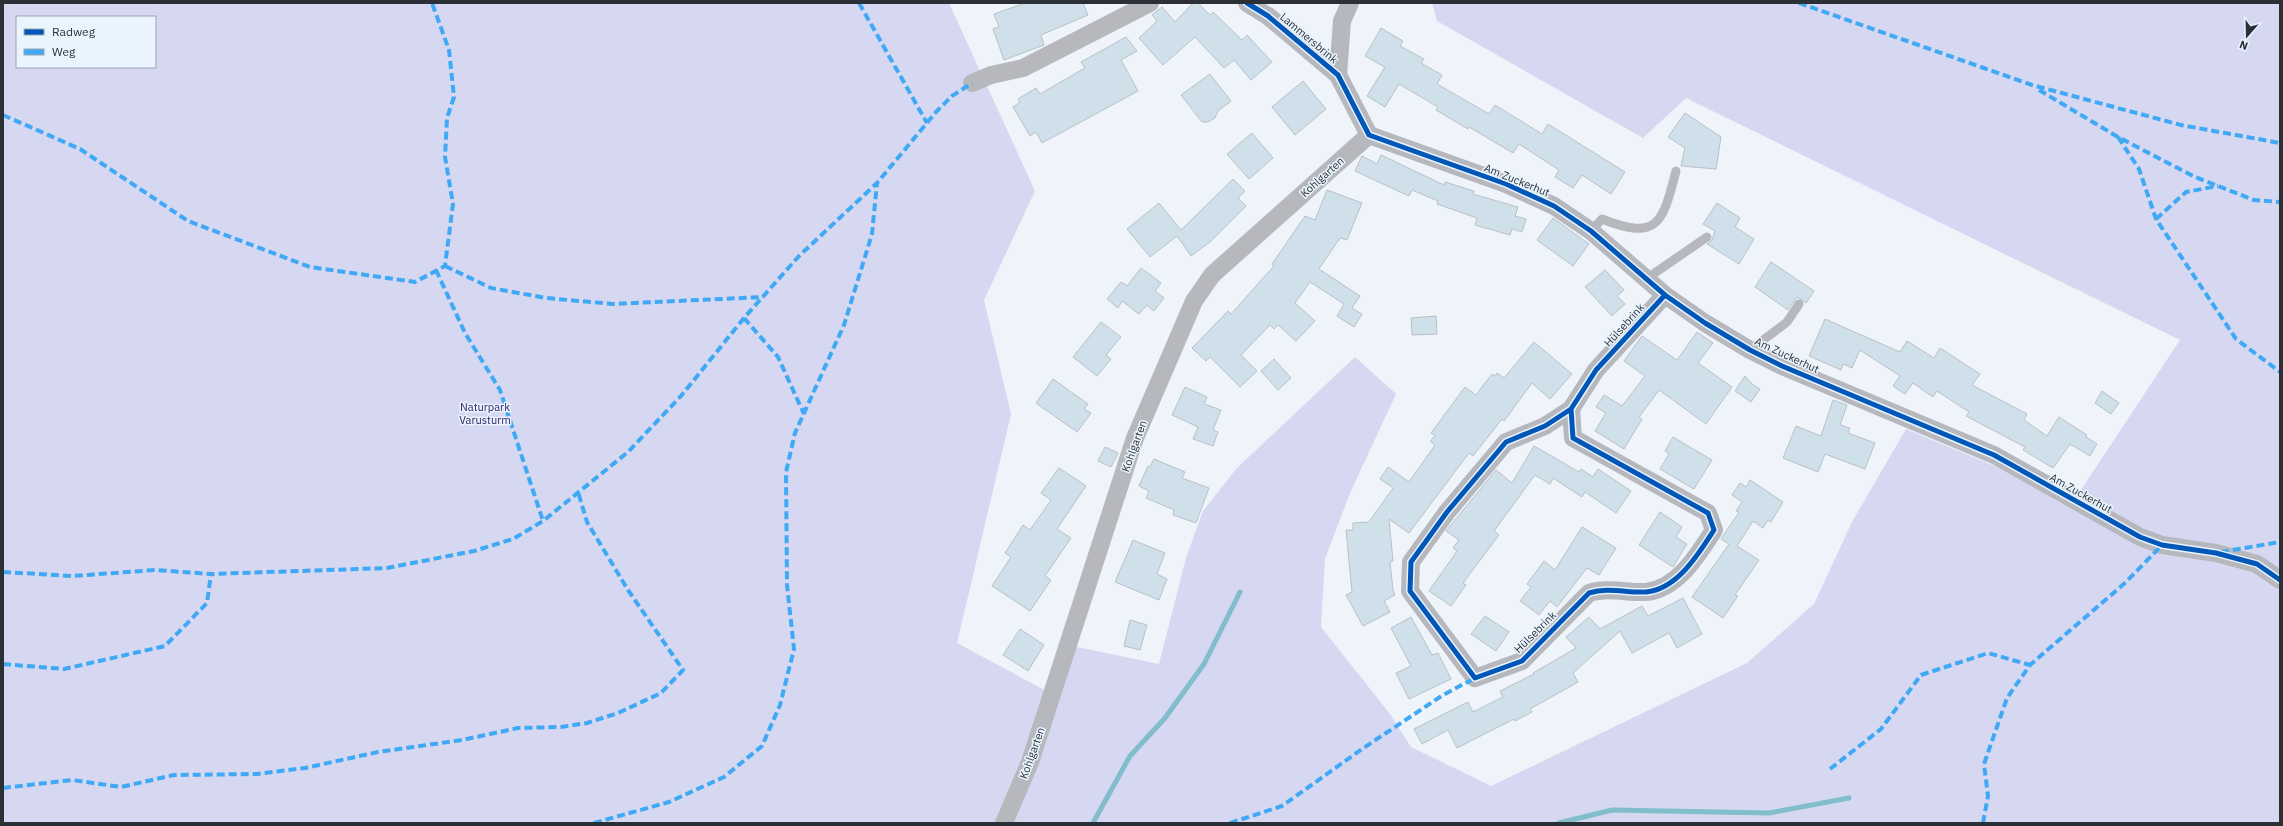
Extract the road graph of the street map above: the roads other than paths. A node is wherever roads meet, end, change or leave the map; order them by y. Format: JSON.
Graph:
{"nodes":[{"id":1,"x":1150,"y":3,"type":"edge"},
{"id":2,"x":1247,"y":3,"type":"edge"},
{"id":3,"x":1350,"y":3,"type":"edge"},
{"id":4,"x":1338,"y":75,"type":"junction"},
{"id":5,"x":972,"y":84,"type":"dead end"},
{"id":6,"x":1369,"y":135,"type":"junction"},
{"id":7,"x":1676,"y":171,"type":"dead end"},
{"id":8,"x":1591,"y":231,"type":"junction"},
{"id":9,"x":1707,"y":237,"type":"dead end"},
{"id":10,"x":1646,"y":279,"type":"junction"},
{"id":11,"x":1665,"y":295,"type":"junction"},
{"id":12,"x":1798,"y":304,"type":"dead end"},
{"id":13,"x":1750,"y":350,"type":"junction"},
{"id":14,"x":1571,"y":409,"type":"junction"},
{"id":15,"x":2280,"y":580,"type":"edge"},
{"id":16,"x":1004,"y":823,"type":"edge"}],
"edges":[{"from":1,"to":5,"type":"street"},
{"from":2,"to":4,"type":"street","name":"Lammersbrink"},
{"from":3,"to":4,"type":"street"},
{"from":4,"to":6,"type":"street"},
{"from":6,"to":8,"type":"street","name":"Am Zuckerhut"},
{"from":6,"to":16,"type":"street","name":"Kohlgarten"},
{"from":7,"to":8,"type":"lane"},
{"from":8,"to":10,"type":"street","name":"Am Zuckerhut"},
{"from":9,"to":10,"type":"lane"},
{"from":10,"to":11,"type":"street","name":"Am Zuckerhut"},
{"from":11,"to":13,"type":"street","name":"Am Zuckerhut"},
{"from":11,"to":14,"type":"street","name":"Hülsebrink"},
{"from":12,"to":13,"type":"lane"},
{"from":13,"to":15,"type":"street","name":"Am Zuckerhut"},
{"from":14,"to":14,"type":"street","name":"Hülsebrink"}]}
